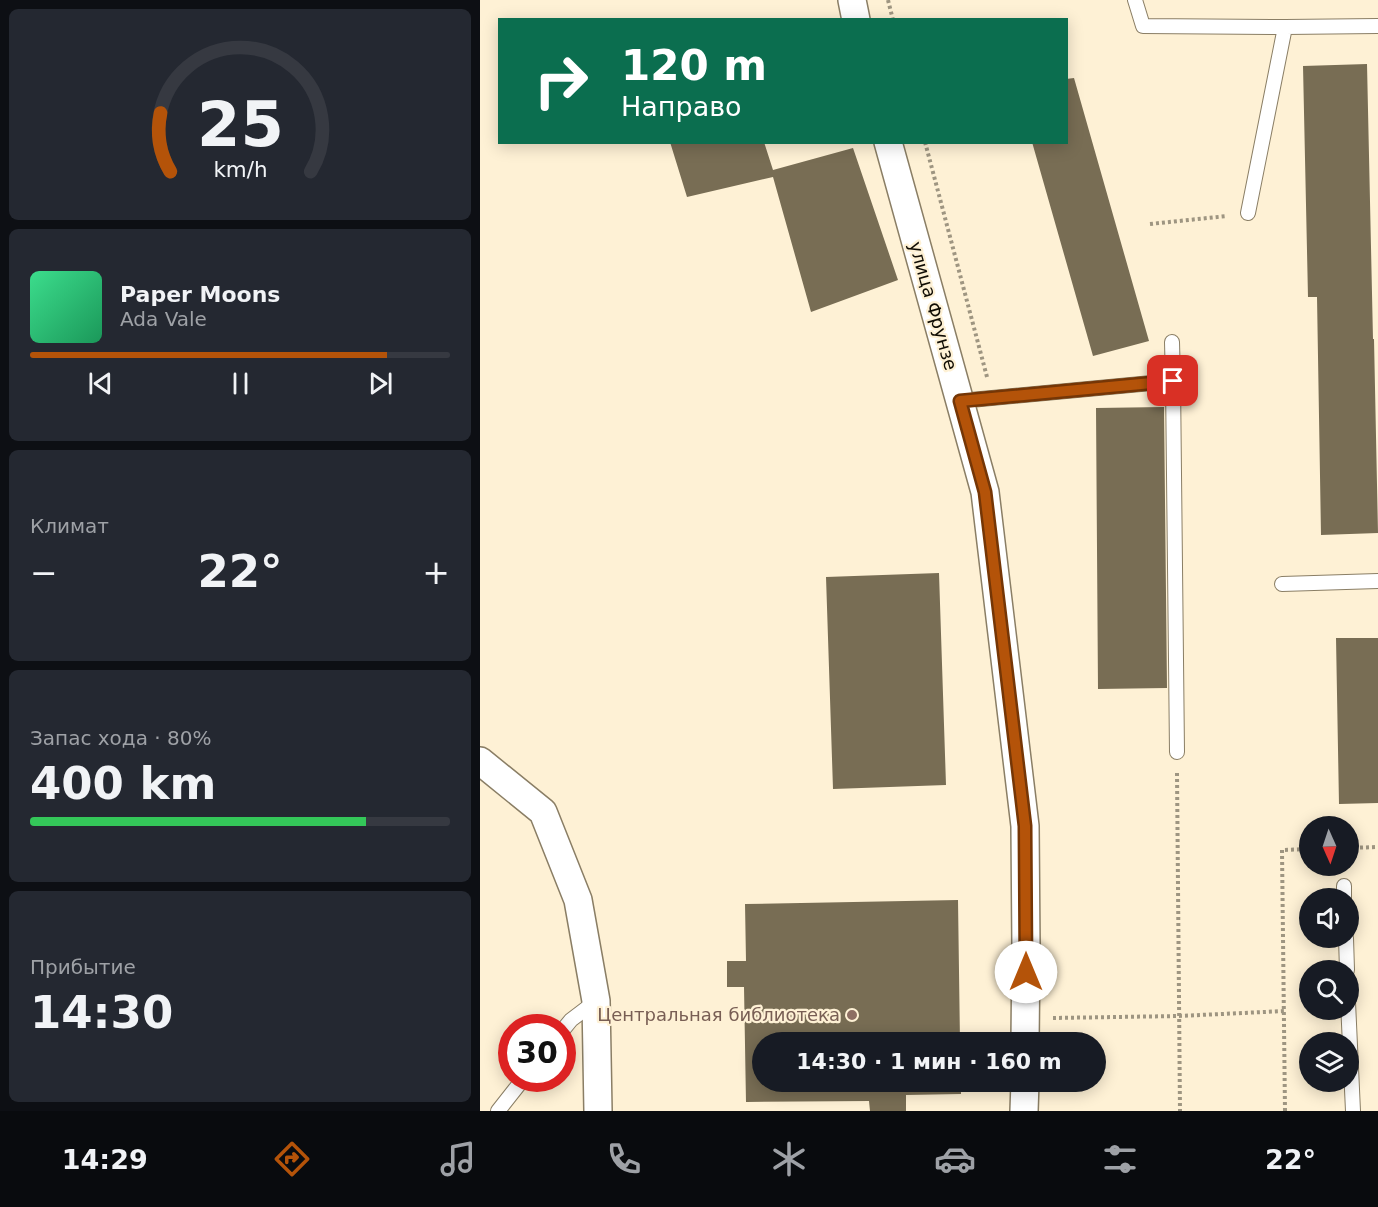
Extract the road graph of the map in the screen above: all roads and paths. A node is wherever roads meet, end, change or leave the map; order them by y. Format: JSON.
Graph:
{"nodes":[{"id":1,"x":852,"y":0,"type":"edge"},
{"id":2,"x":888,"y":0,"type":"edge"},
{"id":3,"x":1135,"y":0,"type":"edge"},
{"id":4,"x":856,"y":18,"type":"edge"},
{"id":5,"x":892,"y":18,"type":"edge"},
{"id":6,"x":1378,"y":26,"type":"edge"},
{"id":7,"x":1285,"y":27,"type":"junction"},
{"id":8,"x":889,"y":144,"type":"edge"},
{"id":9,"x":1248,"y":213,"type":"joint"},
{"id":10,"x":1150,"y":224,"type":"dead end"},
{"id":11,"x":1172,"y":342,"type":"dead end"},
{"id":12,"x":1173,"y":381,"type":"junction"},
{"id":13,"x":960,"y":401,"type":"junction"},
{"id":14,"x":1378,"y":581,"type":"edge"},
{"id":15,"x":1282,"y":584,"type":"dead end"},
{"id":16,"x":1177,"y":752,"type":"joint"},
{"id":17,"x":480,"y":761,"type":"edge"},
{"id":18,"x":1378,"y":847,"type":"edge"},
{"id":19,"x":1359,"y":848,"type":"edge"},
{"id":20,"x":1299,"y":849,"type":"edge"},
{"id":21,"x":596,"y":1001,"type":"junction"},
{"id":22,"x":1285,"y":1011,"type":"junction"},
{"id":23,"x":576,"y":1016,"type":"edge"},
{"id":24,"x":1179,"y":1016,"type":"junction"},
{"id":25,"x":1050,"y":1018,"type":"dead end"},
{"id":26,"x":1349,"y":1020,"type":"edge"},
{"id":27,"x":1025,"y":1032,"type":"edge"},
{"id":28,"x":513,"y":1092,"type":"edge"},
{"id":29,"x":1025,"y":1092,"type":"edge"},
{"id":30,"x":498,"y":1111,"type":"edge"},
{"id":31,"x":598,"y":1111,"type":"edge"},
{"id":32,"x":1024,"y":1111,"type":"edge"},
{"id":33,"x":1179,"y":1111,"type":"edge"},
{"id":34,"x":1285,"y":1111,"type":"edge"},
{"id":35,"x":1353,"y":1111,"type":"edge"}],
"edges":[{"from":1,"to":4,"type":"street"},
{"from":2,"to":5,"type":"path"},
{"from":3,"to":7,"type":"lane"},
{"from":6,"to":7,"type":"lane"},
{"from":7,"to":9,"type":"lane"},
{"from":8,"to":13,"type":"street","name":"улица Фрунзе"},
{"from":9,"to":10,"type":"path"},
{"from":11,"to":12,"type":"lane"},
{"from":12,"to":13,"type":"lane"},
{"from":12,"to":16,"type":"lane"},
{"from":13,"to":27,"type":"street","name":"улица Фрунзе"},
{"from":14,"to":15,"type":"lane"},
{"from":16,"to":24,"type":"path"},
{"from":17,"to":21,"type":"street"},
{"from":18,"to":19,"type":"path"},
{"from":20,"to":22,"type":"path"},
{"from":21,"to":23,"type":"lane"},
{"from":21,"to":31,"type":"street"},
{"from":22,"to":24,"type":"path"},
{"from":22,"to":34,"type":"path"},
{"from":24,"to":25,"type":"path"},
{"from":24,"to":33,"type":"path"},
{"from":26,"to":35,"type":"lane"},
{"from":28,"to":30,"type":"lane"},
{"from":29,"to":32,"type":"street"}]}
